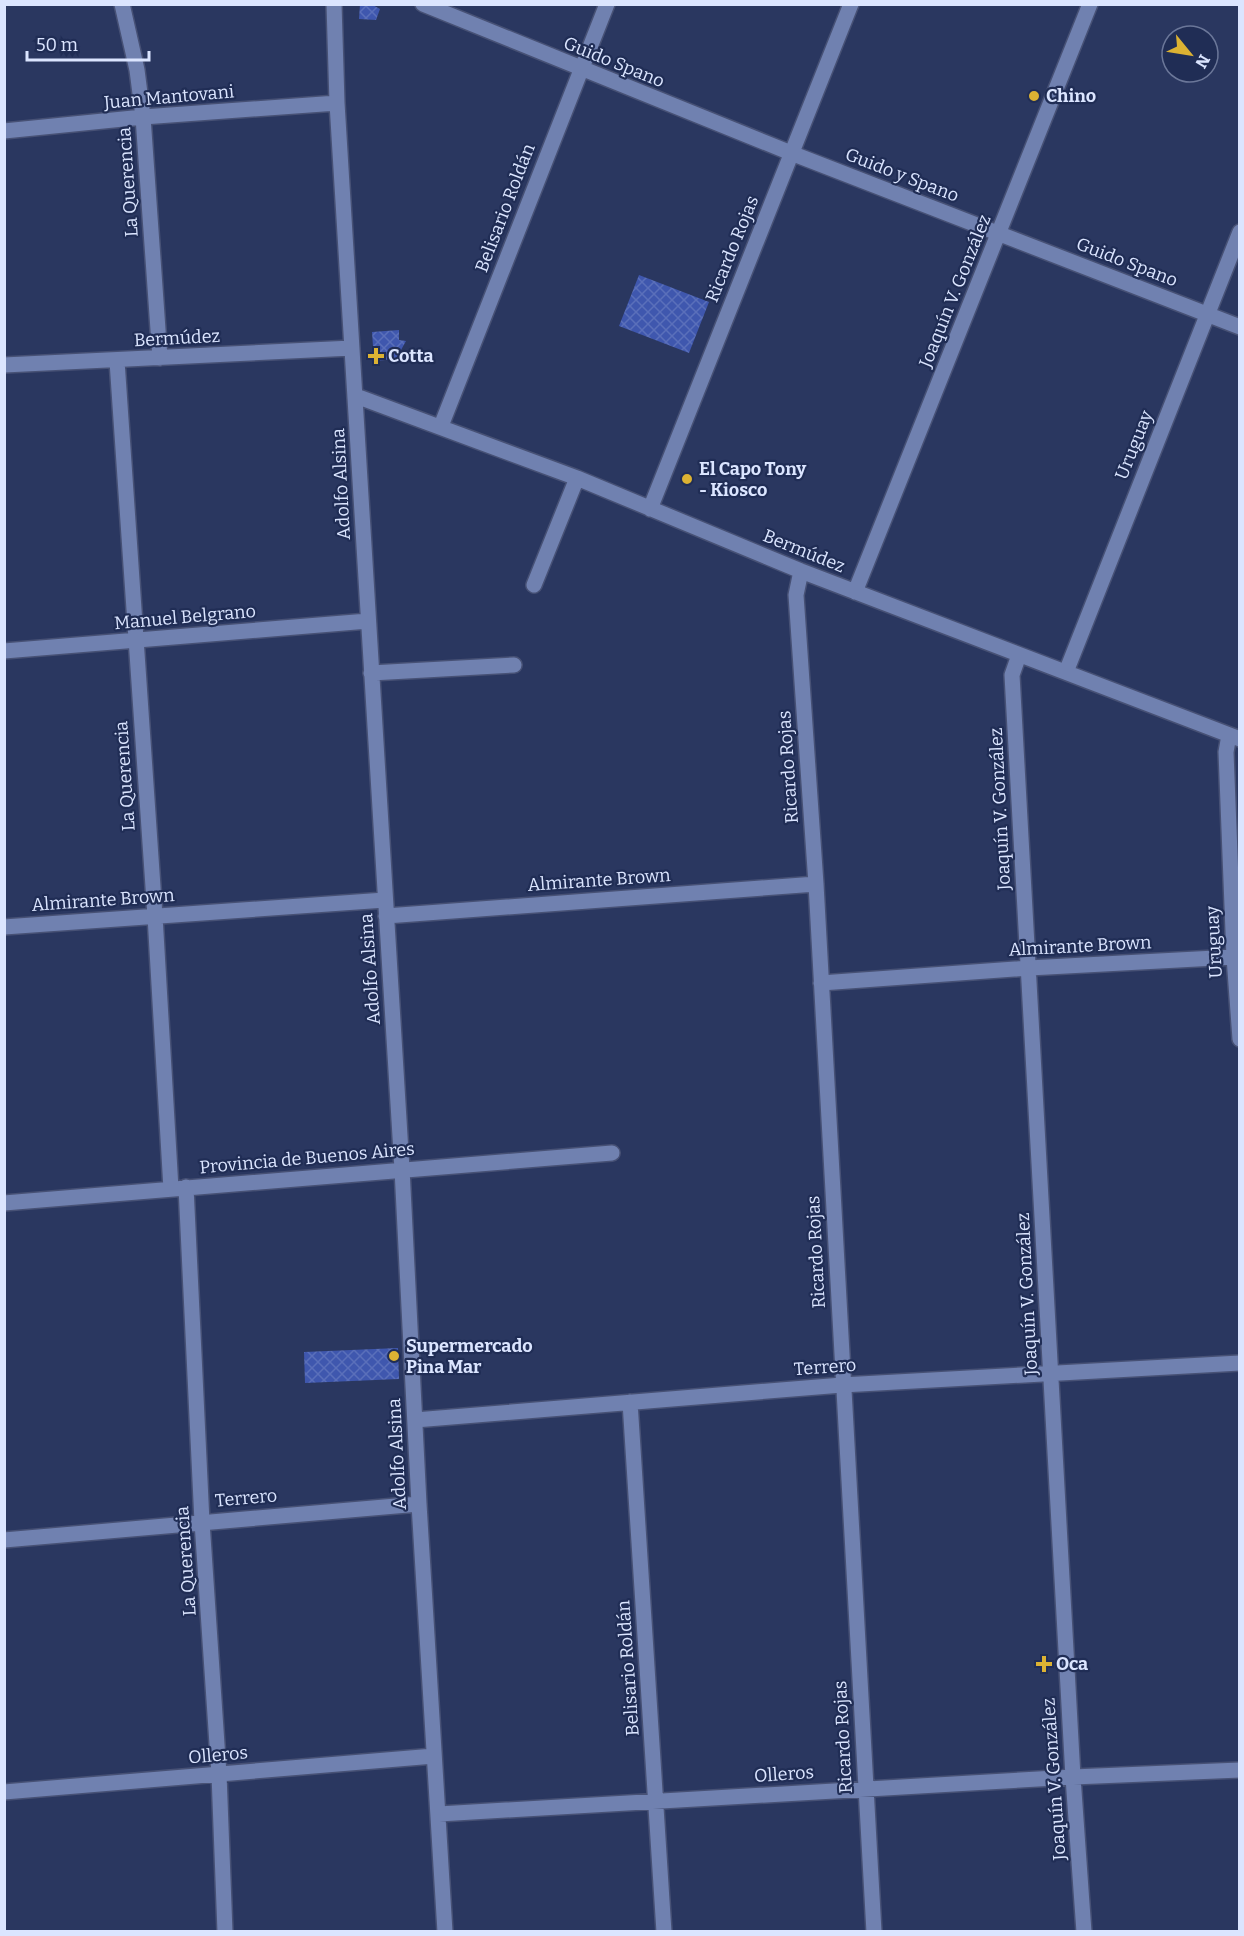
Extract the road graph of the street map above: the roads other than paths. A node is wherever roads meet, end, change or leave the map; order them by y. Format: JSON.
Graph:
{"nodes":[{"id":1,"x":122,"y":4,"type":"edge"},
{"id":2,"x":334,"y":4,"type":"edge"},
{"id":3,"x":423,"y":4,"type":"edge"},
{"id":4,"x":607,"y":4,"type":"edge"},
{"id":5,"x":851,"y":4,"type":"edge"},
{"id":6,"x":1090,"y":4,"type":"edge"},
{"id":7,"x":581,"y":70,"type":"junction"},
{"id":8,"x":338,"y":104,"type":"junction"},
{"id":9,"x":143,"y":117,"type":"junction"},
{"id":10,"x":4,"y":131,"type":"edge"},
{"id":11,"x":791,"y":153,"type":"junction"},
{"id":12,"x":1239,"y":232,"type":"edge"},
{"id":13,"x":1000,"y":233,"type":"junction"},
{"id":14,"x":1207,"y":314,"type":"junction"},
{"id":15,"x":1239,"y":327,"type":"edge"},
{"id":16,"x":352,"y":348,"type":"junction"},
{"id":17,"x":160,"y":358,"type":"junction"},
{"id":18,"x":117,"y":361,"type":"junction"},
{"id":19,"x":4,"y":365,"type":"edge"},
{"id":20,"x":356,"y":396,"type":"junction"},
{"id":21,"x":441,"y":426,"type":"junction"},
{"id":22,"x":577,"y":478,"type":"junction"},
{"id":23,"x":650,"y":509,"type":"junction"},
{"id":24,"x":801,"y":571,"type":"junction"},
{"id":25,"x":534,"y":585,"type":"dead end"},
{"id":26,"x":855,"y":592,"type":"junction"},
{"id":27,"x":368,"y":621,"type":"junction"},
{"id":28,"x":135,"y":641,"type":"junction"},
{"id":29,"x":4,"y":651,"type":"edge"},
{"id":30,"x":1019,"y":655,"type":"junction"},
{"id":31,"x":514,"y":664,"type":"dead end"},
{"id":32,"x":1066,"y":672,"type":"junction"},
{"id":33,"x":371,"y":673,"type":"junction"},
{"id":34,"x":1234,"y":737,"type":"edge"},
{"id":35,"x":816,"y":884,"type":"junction"},
{"id":36,"x":385,"y":908,"type":"junction"},
{"id":37,"x":155,"y":916,"type":"junction"},
{"id":38,"x":4,"y":927,"type":"edge"},
{"id":39,"x":1234,"y":957,"type":"junction"},
{"id":40,"x":1029,"y":968,"type":"junction"},
{"id":41,"x":821,"y":984,"type":"junction"},
{"id":42,"x":1239,"y":1039,"type":"edge"},
{"id":43,"x":612,"y":1153,"type":"dead end"},
{"id":44,"x":402,"y":1169,"type":"junction"},
{"id":45,"x":178,"y":1188,"type":"junction"},
{"id":46,"x":4,"y":1203,"type":"edge"},
{"id":47,"x":1239,"y":1362,"type":"edge"},
{"id":48,"x":1050,"y":1374,"type":"junction"},
{"id":49,"x":842,"y":1385,"type":"junction"},
{"id":50,"x":630,"y":1402,"type":"junction"},
{"id":51,"x":415,"y":1420,"type":"junction"},
{"id":52,"x":418,"y":1504,"type":"junction"},
{"id":53,"x":202,"y":1522,"type":"junction"},
{"id":54,"x":4,"y":1540,"type":"edge"},
{"id":55,"x":434,"y":1756,"type":"junction"},
{"id":56,"x":1239,"y":1770,"type":"edge"},
{"id":57,"x":219,"y":1774,"type":"junction"},
{"id":58,"x":1073,"y":1777,"type":"junction"},
{"id":59,"x":866,"y":1788,"type":"junction"},
{"id":60,"x":4,"y":1792,"type":"edge"},
{"id":61,"x":657,"y":1802,"type":"junction"},
{"id":62,"x":439,"y":1814,"type":"junction"},
{"id":63,"x":225,"y":1932,"type":"edge"},
{"id":64,"x":445,"y":1932,"type":"edge"},
{"id":65,"x":664,"y":1932,"type":"edge"},
{"id":66,"x":874,"y":1932,"type":"edge"},
{"id":67,"x":1084,"y":1932,"type":"edge"}],
"edges":[{"from":1,"to":9,"type":"street","name":"La Querencia"},
{"from":2,"to":8,"type":"street","name":"Adolfo Alsina"},
{"from":3,"to":7,"type":"street","name":"Guido Spano"},
{"from":4,"to":7,"type":"street","name":"Belisario Roldán"},
{"from":5,"to":11,"type":"street","name":"Ricardo Rojas"},
{"from":6,"to":13,"type":"street","name":"Joaquín V. González"},
{"from":7,"to":11,"type":"street","name":"Guido Spano"},
{"from":7,"to":21,"type":"street","name":"Belisario Roldán"},
{"from":8,"to":9,"type":"street","name":"Juan Mantovani"},
{"from":8,"to":16,"type":"street","name":"Adolfo Alsina"},
{"from":9,"to":10,"type":"street","name":"Juan Mantovani"},
{"from":9,"to":17,"type":"street","name":"La Querencia"},
{"from":11,"to":13,"type":"street","name":"Guido y Spano"},
{"from":11,"to":23,"type":"street","name":"Ricardo Rojas"},
{"from":12,"to":14,"type":"street","name":"Uruguay"},
{"from":13,"to":14,"type":"street","name":"Guido Spano"},
{"from":13,"to":26,"type":"street","name":"Joaquín V. González"},
{"from":14,"to":15,"type":"street","name":"Guido Spano"},
{"from":14,"to":32,"type":"street","name":"Uruguay"},
{"from":16,"to":17,"type":"street","name":"Bermúdez"},
{"from":16,"to":20,"type":"street","name":"Adolfo Alsina"},
{"from":17,"to":18,"type":"street","name":"Bermúdez"},
{"from":18,"to":19,"type":"street","name":"Bermúdez"},
{"from":18,"to":28,"type":"street","name":"La Querencia"},
{"from":20,"to":21,"type":"street","name":"Bermúdez"},
{"from":20,"to":27,"type":"street","name":"Adolfo Alsina"},
{"from":21,"to":22,"type":"street","name":"Bermúdez"},
{"from":22,"to":23,"type":"street","name":"Bermúdez"},
{"from":22,"to":25,"type":"street"},
{"from":23,"to":24,"type":"street","name":"Bermúdez"},
{"from":24,"to":26,"type":"street","name":"Bermúdez"},
{"from":24,"to":35,"type":"street","name":"Ricardo Rojas"},
{"from":26,"to":30,"type":"street","name":"Bermúdez"},
{"from":27,"to":28,"type":"street","name":"Manuel Belgrano"},
{"from":27,"to":33,"type":"street","name":"Adolfo Alsina"},
{"from":28,"to":29,"type":"street","name":"Manuel Belgrano"},
{"from":28,"to":37,"type":"street","name":"La Querencia"},
{"from":30,"to":32,"type":"street","name":"Bermúdez"},
{"from":30,"to":40,"type":"street","name":"Joaquín V. González"},
{"from":31,"to":33,"type":"street"},
{"from":32,"to":34,"type":"street","name":"Bermúdez"},
{"from":33,"to":36,"type":"street","name":"Adolfo Alsina"},
{"from":34,"to":39,"type":"street","name":"Uruguay"},
{"from":35,"to":36,"type":"street","name":"Almirante Brown"},
{"from":35,"to":41,"type":"street","name":"Ricardo Rojas"},
{"from":36,"to":37,"type":"street","name":"Almirante Brown"},
{"from":36,"to":44,"type":"street","name":"Adolfo Alsina"},
{"from":37,"to":38,"type":"street","name":"Almirante Brown"},
{"from":37,"to":45,"type":"street","name":"La Querencia"},
{"from":39,"to":40,"type":"street","name":"Almirante Brown"},
{"from":39,"to":42,"type":"street","name":"Uruguay"},
{"from":40,"to":41,"type":"street","name":"Almirante Brown"},
{"from":40,"to":48,"type":"street","name":"Joaquín V. González"},
{"from":41,"to":49,"type":"street","name":"Ricardo Rojas"},
{"from":43,"to":44,"type":"street","name":"Provincia de Buenos Aires"},
{"from":44,"to":45,"type":"street","name":"Provincia de Buenos Aires"},
{"from":44,"to":51,"type":"street","name":"Adolfo Alsina"},
{"from":45,"to":46,"type":"street","name":"Provincia de Buenos Aires"},
{"from":45,"to":53,"type":"street","name":"La Querencia"},
{"from":47,"to":48,"type":"street","name":"Terrero"},
{"from":48,"to":49,"type":"street","name":"Terrero"},
{"from":48,"to":58,"type":"street","name":"Joaquín V. González"},
{"from":49,"to":50,"type":"street","name":"Terrero"},
{"from":49,"to":59,"type":"street","name":"Ricardo Rojas"},
{"from":50,"to":51,"type":"street","name":"Terrero"},
{"from":50,"to":61,"type":"street","name":"Belisario Roldán"},
{"from":51,"to":52,"type":"street","name":"Adolfo Alsina"},
{"from":52,"to":53,"type":"street","name":"Terrero"},
{"from":52,"to":55,"type":"street","name":"Adolfo Alsina"},
{"from":53,"to":54,"type":"street","name":"Terrero"},
{"from":53,"to":57,"type":"street","name":"La Querencia"},
{"from":55,"to":57,"type":"street","name":"Olleros"},
{"from":55,"to":62,"type":"street","name":"Adolfo Alsina"},
{"from":56,"to":58,"type":"street","name":"Olleros"},
{"from":57,"to":60,"type":"street","name":"Olleros"},
{"from":57,"to":63,"type":"street","name":"La Querencia"},
{"from":58,"to":59,"type":"street","name":"Olleros"},
{"from":58,"to":67,"type":"street","name":"Joaquín V. González"},
{"from":59,"to":61,"type":"street","name":"Olleros"},
{"from":59,"to":66,"type":"street","name":"Ricardo Rojas"},
{"from":61,"to":62,"type":"street","name":"Olleros"},
{"from":61,"to":65,"type":"street","name":"Belisario Roldán"},
{"from":62,"to":64,"type":"street","name":"Adolfo Alsina"}]}
